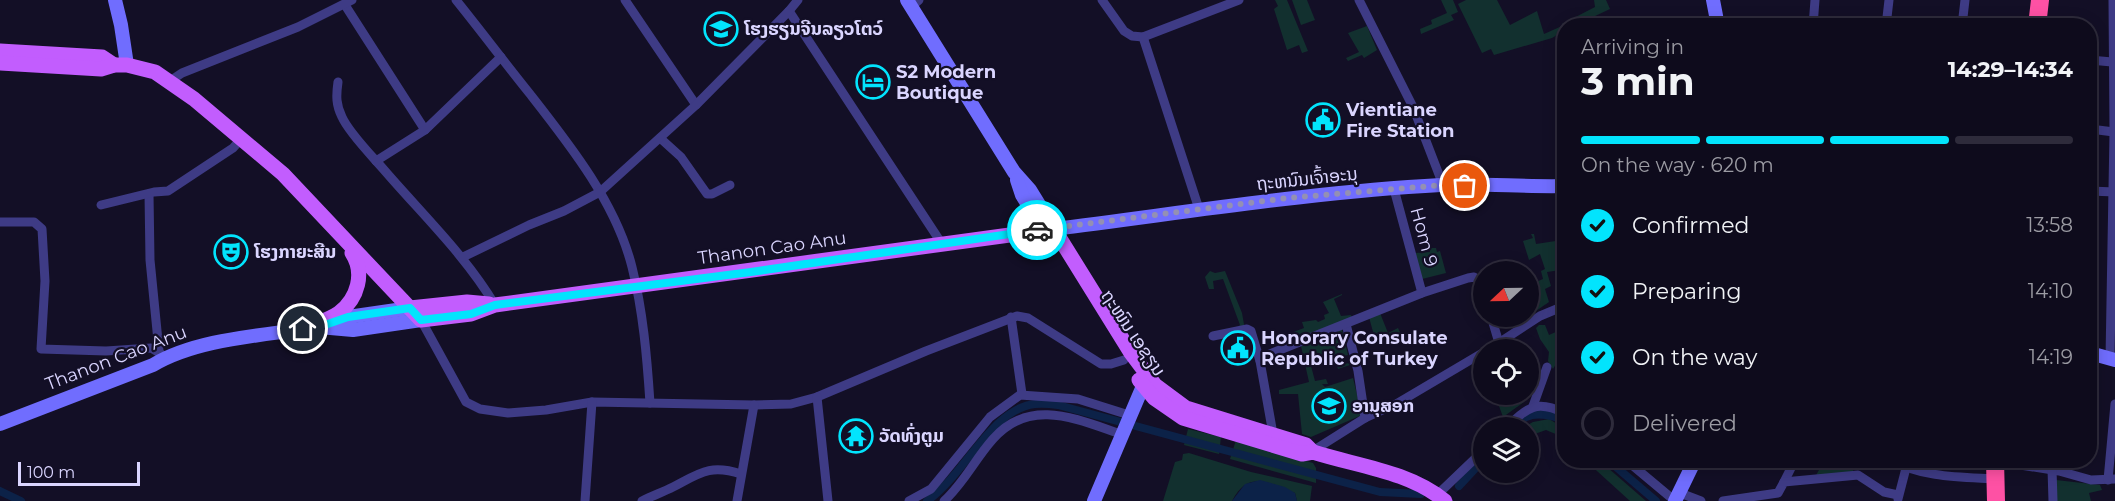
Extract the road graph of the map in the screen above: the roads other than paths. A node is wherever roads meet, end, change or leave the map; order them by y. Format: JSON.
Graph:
{"nodes":[{"id":1,"x":115,"y":0,"type":"edge"},
{"id":2,"x":456,"y":0,"type":"edge"},
{"id":3,"x":625,"y":0,"type":"edge"},
{"id":4,"x":798,"y":0,"type":"edge"},
{"id":5,"x":1101,"y":0,"type":"edge"},
{"id":6,"x":1205,"y":0,"type":"edge"},
{"id":7,"x":1239,"y":0,"type":"edge"},
{"id":8,"x":1359,"y":0,"type":"edge"},
{"id":9,"x":1713,"y":0,"type":"edge"},
{"id":10,"x":1815,"y":0,"type":"edge"},
{"id":11,"x":1889,"y":0,"type":"edge"},
{"id":12,"x":1965,"y":0,"type":"edge"},
{"id":13,"x":2040,"y":0,"type":"edge"},
{"id":14,"x":2113,"y":0,"type":"edge"},
{"id":15,"x":349,"y":2,"type":"edge"},
{"id":16,"x":913,"y":2,"type":"edge"},
{"id":17,"x":789,"y":11,"type":"junction"},
{"id":18,"x":1210,"y":11,"type":"junction"},
{"id":19,"x":1716,"y":18,"type":"edge"},
{"id":20,"x":1814,"y":18,"type":"edge"},
{"id":21,"x":1887,"y":18,"type":"edge"},
{"id":22,"x":1963,"y":18,"type":"edge"},
{"id":23,"x":2038,"y":18,"type":"edge"},
{"id":24,"x":1143,"y":37,"type":"junction"},
{"id":25,"x":0,"y":51,"type":"edge"},
{"id":26,"x":501,"y":57,"type":"junction"},
{"id":27,"x":2097,"y":61,"type":"edge"},
{"id":28,"x":2112,"y":62,"type":"junction"},
{"id":29,"x":0,"y":63,"type":"edge"},
{"id":30,"x":120,"y":65,"type":"junction"},
{"id":31,"x":170,"y":81,"type":"junction"},
{"id":32,"x":338,"y":82,"type":"dead end"},
{"id":33,"x":696,"y":105,"type":"junction"},
{"id":34,"x":425,"y":130,"type":"junction"},
{"id":35,"x":2097,"y":130,"type":"edge"},
{"id":36,"x":2114,"y":132,"type":"edge"},
{"id":37,"x":242,"y":138,"type":"junction"},
{"id":38,"x":660,"y":138,"type":"junction"},
{"id":39,"x":376,"y":161,"type":"junction"},
{"id":40,"x":730,"y":185,"type":"dead end"},
{"id":41,"x":1443,"y":185,"type":"junction"},
{"id":42,"x":1557,"y":186,"type":"edge"},
{"id":43,"x":1394,"y":189,"type":"junction"},
{"id":44,"x":2097,"y":191,"type":"edge"},
{"id":45,"x":600,"y":192,"type":"junction"},
{"id":46,"x":2114,"y":192,"type":"edge"},
{"id":47,"x":149,"y":194,"type":"junction"},
{"id":48,"x":101,"y":205,"type":"dead end"},
{"id":49,"x":1199,"y":209,"type":"junction"},
{"id":50,"x":0,"y":222,"type":"edge"},
{"id":51,"x":333,"y":226,"type":"junction"},
{"id":52,"x":1048,"y":229,"type":"junction"},
{"id":53,"x":942,"y":244,"type":"junction"},
{"id":54,"x":463,"y":257,"type":"junction"},
{"id":55,"x":1473,"y":277,"type":"edge"},
{"id":56,"x":635,"y":287,"type":"junction"},
{"id":57,"x":1422,"y":293,"type":"junction"},
{"id":58,"x":495,"y":305,"type":"junction"},
{"id":59,"x":410,"y":308,"type":"junction"},
{"id":60,"x":1557,"y":309,"type":"edge"},
{"id":61,"x":1011,"y":317,"type":"junction"},
{"id":62,"x":421,"y":320,"type":"junction"},
{"id":63,"x":1347,"y":324,"type":"junction"},
{"id":64,"x":311,"y":328,"type":"junction"},
{"id":65,"x":1213,"y":336,"type":"dead end"},
{"id":66,"x":1505,"y":339,"type":"edge"},
{"id":67,"x":163,"y":354,"type":"junction"},
{"id":68,"x":2097,"y":355,"type":"edge"},
{"id":69,"x":1473,"y":358,"type":"edge"},
{"id":70,"x":2113,"y":359,"type":"edge"},
{"id":71,"x":1124,"y":360,"type":"junction"},
{"id":72,"x":1260,"y":361,"type":"junction"},
{"id":73,"x":1547,"y":367,"type":"dead end"},
{"id":74,"x":1143,"y":386,"type":"junction"},
{"id":75,"x":1022,"y":394,"type":"junction"},
{"id":76,"x":816,"y":397,"type":"junction"},
{"id":77,"x":592,"y":402,"type":"junction"},
{"id":78,"x":650,"y":403,"type":"junction"},
{"id":79,"x":2115,"y":404,"type":"edge"},
{"id":80,"x":753,"y":405,"type":"junction"},
{"id":81,"x":1533,"y":406,"type":"junction"},
{"id":82,"x":1557,"y":410,"type":"edge"},
{"id":83,"x":1518,"y":417,"type":"edge"},
{"id":84,"x":1365,"y":418,"type":"junction"},
{"id":85,"x":0,"y":424,"type":"edge"},
{"id":86,"x":1125,"y":424,"type":"junction"},
{"id":87,"x":1273,"y":434,"type":"junction"},
{"id":88,"x":1313,"y":452,"type":"junction"},
{"id":89,"x":1473,"y":462,"type":"edge"},
{"id":90,"x":1636,"y":468,"type":"edge"},
{"id":91,"x":1691,"y":468,"type":"edge"},
{"id":92,"x":1791,"y":468,"type":"edge"},
{"id":93,"x":1906,"y":468,"type":"joint"},
{"id":94,"x":1990,"y":468,"type":"edge"},
{"id":95,"x":1995,"y":468,"type":"edge"},
{"id":96,"x":2053,"y":468,"type":"edge"},
{"id":97,"x":2061,"y":468,"type":"edge"},
{"id":98,"x":741,"y":474,"type":"junction"},
{"id":99,"x":2112,"y":479,"type":"edge"},
{"id":100,"x":1784,"y":482,"type":"junction"},
{"id":101,"x":1441,"y":498,"type":"edge"},
{"id":102,"x":1898,"y":498,"type":"edge"},
{"id":103,"x":1676,"y":499,"type":"edge"},
{"id":104,"x":585,"y":501,"type":"edge"},
{"id":105,"x":642,"y":501,"type":"edge"},
{"id":106,"x":738,"y":501,"type":"edge"},
{"id":107,"x":828,"y":501,"type":"edge"},
{"id":108,"x":909,"y":501,"type":"edge"},
{"id":109,"x":944,"y":501,"type":"edge"},
{"id":110,"x":1094,"y":501,"type":"edge"},
{"id":111,"x":1701,"y":501,"type":"edge"},
{"id":112,"x":1723,"y":501,"type":"edge"},
{"id":113,"x":1996,"y":501,"type":"edge"},
{"id":114,"x":2053,"y":501,"type":"edge"}],
"edges":[{"from":1,"to":30,"type":"street"},
{"from":2,"to":26,"type":"street"},
{"from":3,"to":33,"type":"street"},
{"from":4,"to":17,"type":"street"},
{"from":5,"to":24,"type":"street"},
{"from":6,"to":18,"type":"street"},
{"from":7,"to":18,"type":"street"},
{"from":8,"to":41,"type":"street"},
{"from":9,"to":19,"type":"street"},
{"from":10,"to":20,"type":"street"},
{"from":11,"to":21,"type":"street"},
{"from":12,"to":22,"type":"street"},
{"from":13,"to":23,"type":"highway"},
{"from":14,"to":28,"type":"street"},
{"from":15,"to":31,"type":"street"},
{"from":15,"to":34,"type":"street"},
{"from":16,"to":52,"type":"street","name":"ຖະໜົນ ເອຊຽນ"},
{"from":17,"to":33,"type":"street"},
{"from":17,"to":53,"type":"street"},
{"from":18,"to":24,"type":"street"},
{"from":24,"to":49,"type":"street"},
{"from":25,"to":30,"type":"main road"},
{"from":26,"to":34,"type":"street"},
{"from":26,"to":45,"type":"street"},
{"from":27,"to":28,"type":"street"},
{"from":28,"to":36,"type":"street"},
{"from":29,"to":30,"type":"main road"},
{"from":30,"to":31,"type":"main road"},
{"from":31,"to":37,"type":"main road"},
{"from":32,"to":39,"type":"street"},
{"from":33,"to":38,"type":"street"},
{"from":34,"to":39,"type":"street"},
{"from":35,"to":36,"type":"street"},
{"from":36,"to":46,"type":"street"},
{"from":37,"to":47,"type":"street"},
{"from":37,"to":51,"type":"main road"},
{"from":38,"to":40,"type":"street"},
{"from":38,"to":45,"type":"street"},
{"from":39,"to":54,"type":"street"},
{"from":41,"to":42,"type":"street","name":"ຖະຫນົນເຈົ້າອະນຸ"},
{"from":41,"to":43,"type":"street","name":"ຖະຫນົນເຈົ້າອະນຸ"},
{"from":43,"to":49,"type":"street","name":"ຖະຫນົນເຈົ້າອະນຸ"},
{"from":43,"to":57,"type":"street","name":"Hom 9"},
{"from":44,"to":46,"type":"street"},
{"from":45,"to":54,"type":"street"},
{"from":45,"to":56,"type":"street"},
{"from":46,"to":70,"type":"street"},
{"from":47,"to":48,"type":"street"},
{"from":47,"to":67,"type":"street"},
{"from":49,"to":52,"type":"street","name":"ຖະຫນົນເຈົ້າອະນຸ"},
{"from":50,"to":67,"type":"street"},
{"from":51,"to":59,"type":"main road"},
{"from":51,"to":64,"type":"main road"},
{"from":52,"to":53,"type":"main road","name":"Thanon Cao Anu"},
{"from":52,"to":71,"type":"main road","name":"ຖະໜົນ ເອຊຽນ"},
{"from":52,"to":87,"type":"main road","name":"ຖະໜົນ ເອຊຽນ"},
{"from":53,"to":56,"type":"main road","name":"Thanon Cao Anu"},
{"from":54,"to":58,"type":"street"},
{"from":55,"to":57,"type":"street"},
{"from":56,"to":58,"type":"main road","name":"Thanon Cao Anu"},
{"from":56,"to":78,"type":"street"},
{"from":57,"to":63,"type":"street"},
{"from":58,"to":59,"type":"main road","name":"Thanon Cao Anu"},
{"from":58,"to":62,"type":"main road","name":"Thanon Cao Anu"},
{"from":59,"to":62,"type":"main road"},
{"from":59,"to":64,"type":"street","name":"Thanon Cao Anu"},
{"from":60,"to":66,"type":"street"},
{"from":61,"to":71,"type":"street"},
{"from":61,"to":75,"type":"street"},
{"from":61,"to":76,"type":"street"},
{"from":62,"to":64,"type":"street","name":"Thanon Cao Anu"},
{"from":62,"to":77,"type":"street"},
{"from":63,"to":72,"type":"street"},
{"from":63,"to":84,"type":"street"},
{"from":64,"to":67,"type":"street","name":"Thanon Cao Anu"},
{"from":65,"to":72,"type":"street"},
{"from":67,"to":85,"type":"street","name":"Thanon Cao Anu"},
{"from":68,"to":70,"type":"street"},
{"from":69,"to":84,"type":"street"},
{"from":71,"to":74,"type":"main road","name":"ຖະໜົນ ເອຊຽນ"},
{"from":72,"to":87,"type":"street"},
{"from":73,"to":81,"type":"street"},
{"from":74,"to":86,"type":"street"},
{"from":74,"to":88,"type":"main road","name":"ຖະໜົນ ເອຊຽນ"},
{"from":75,"to":86,"type":"street"},
{"from":75,"to":108,"type":"street"},
{"from":76,"to":80,"type":"street"},
{"from":76,"to":107,"type":"street"},
{"from":77,"to":78,"type":"street"},
{"from":77,"to":104,"type":"street"},
{"from":78,"to":80,"type":"street"},
{"from":79,"to":99,"type":"street"},
{"from":80,"to":98,"type":"street"},
{"from":81,"to":82,"type":"street"},
{"from":81,"to":83,"type":"street"},
{"from":84,"to":88,"type":"street"},
{"from":86,"to":109,"type":"street"},
{"from":86,"to":110,"type":"street"},
{"from":87,"to":88,"type":"main road","name":"ຖະໜົນ ເອຊຽນ"},
{"from":88,"to":101,"type":"main road","name":"ຖະໜົນ ເອຊຽນ"},
{"from":89,"to":101,"type":"street"},
{"from":90,"to":103,"type":"street"},
{"from":91,"to":103,"type":"street"},
{"from":92,"to":100,"type":"street"},
{"from":93,"to":94,"type":"street"},
{"from":93,"to":102,"type":"street"},
{"from":95,"to":113,"type":"highway"},
{"from":96,"to":114,"type":"street"},
{"from":97,"to":99,"type":"street"},
{"from":98,"to":105,"type":"street"},
{"from":98,"to":106,"type":"street"},
{"from":100,"to":102,"type":"street"},
{"from":100,"to":112,"type":"street"},
{"from":103,"to":111,"type":"street"}]}
